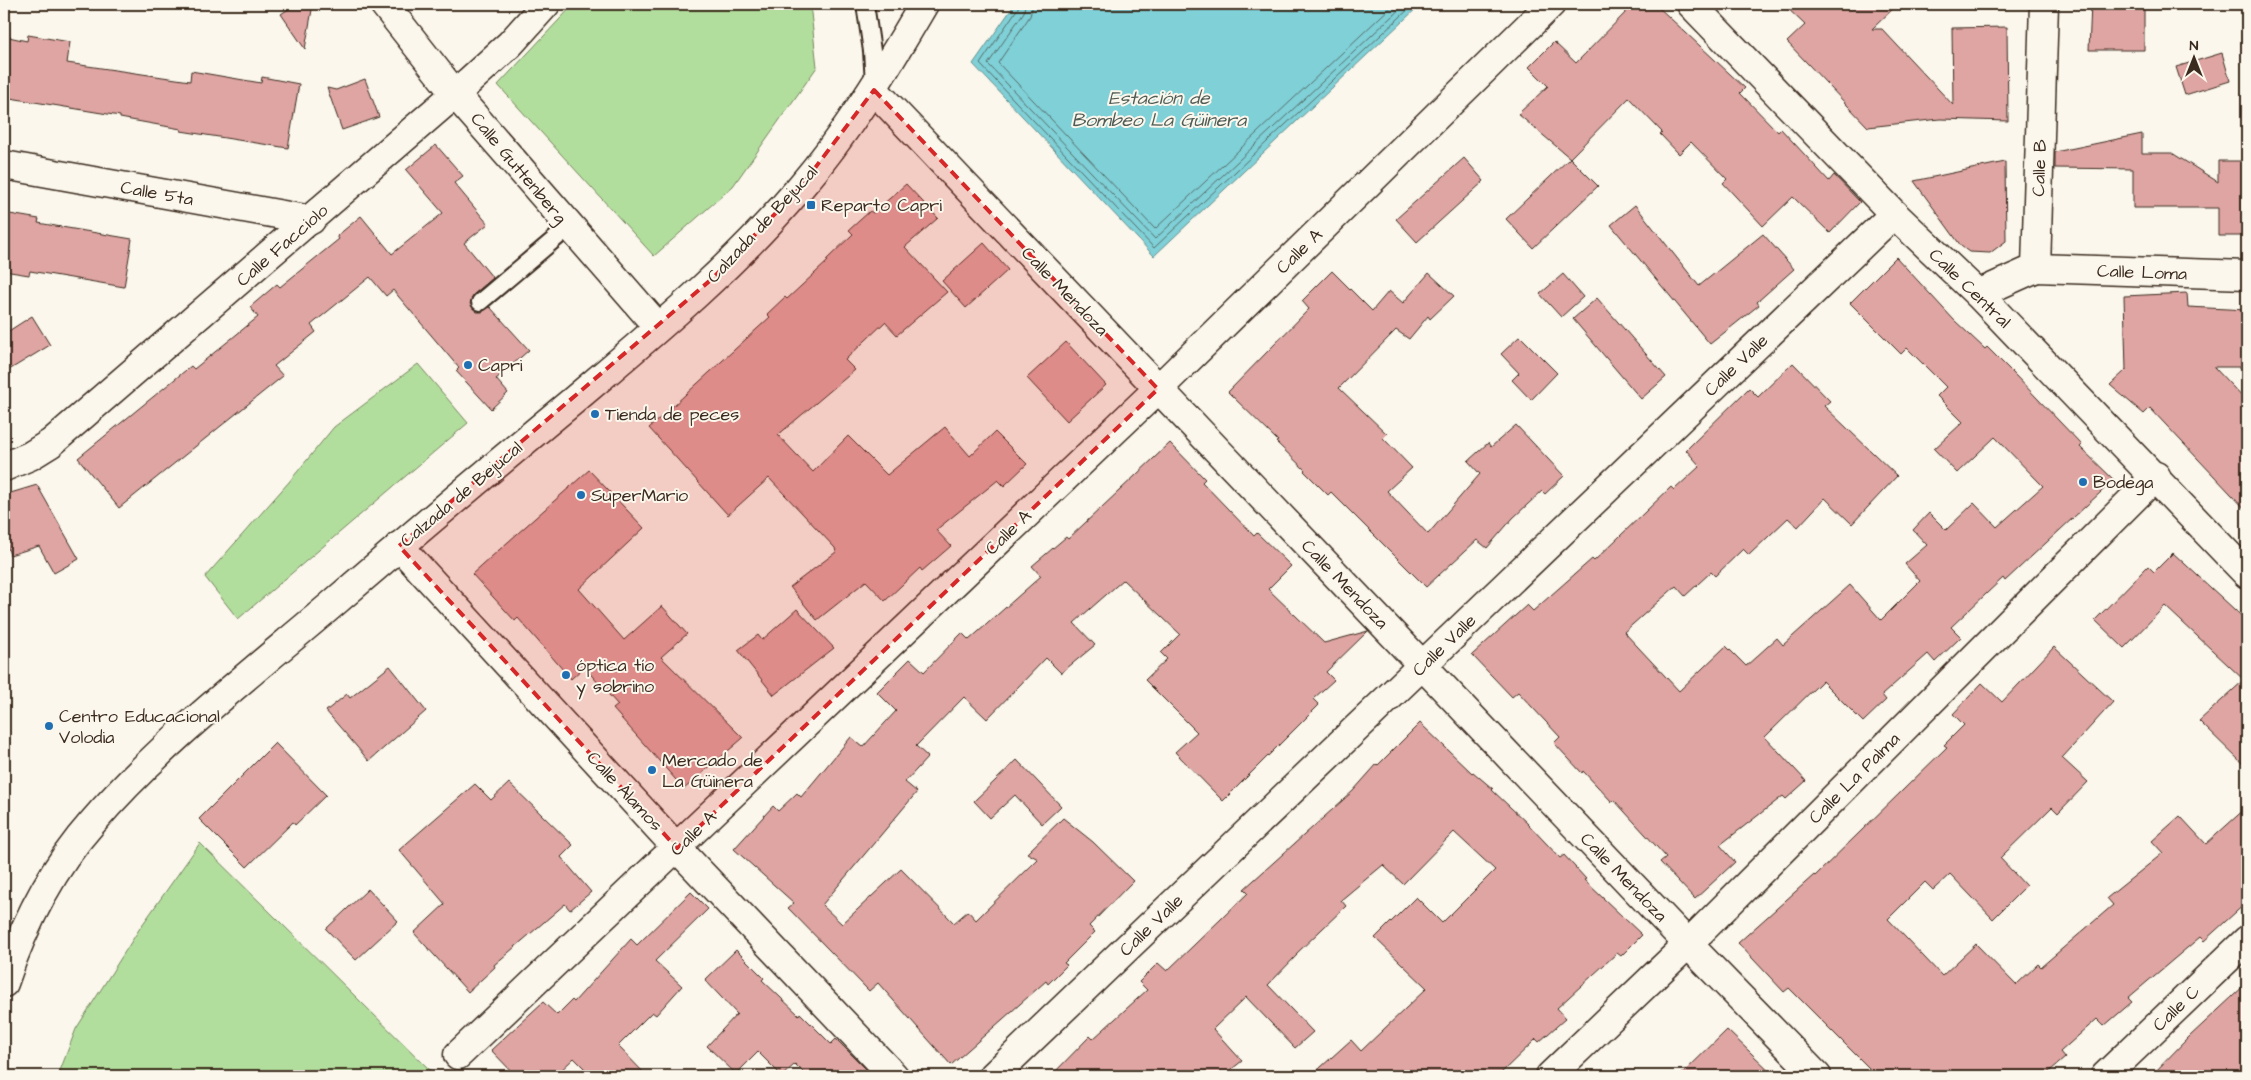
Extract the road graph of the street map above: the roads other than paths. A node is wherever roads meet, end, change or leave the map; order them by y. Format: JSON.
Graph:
{"nodes":[{"id":1,"x":384,"y":4,"type":"edge"},
{"id":2,"x":546,"y":4,"type":"edge"},
{"id":3,"x":865,"y":4,"type":"edge"},
{"id":4,"x":924,"y":4,"type":"edge"},
{"id":5,"x":1551,"y":4,"type":"edge"},
{"id":6,"x":1691,"y":4,"type":"edge"},
{"id":7,"x":2044,"y":4,"type":"edge"},
{"id":8,"x":874,"y":90,"type":"junction"},
{"id":9,"x":456,"y":94,"type":"junction"},
{"id":10,"x":4,"y":165,"type":"edge"},
{"id":11,"x":1894,"y":214,"type":"junction"},
{"id":12,"x":311,"y":220,"type":"junction"},
{"id":13,"x":569,"y":227,"type":"junction"},
{"id":14,"x":2036,"y":268,"type":"junction"},
{"id":15,"x":2247,"y":275,"type":"edge"},
{"id":16,"x":1978,"y":294,"type":"junction"},
{"id":17,"x":480,"y":302,"type":"dead end"},
{"id":18,"x":658,"y":327,"type":"junction"},
{"id":19,"x":1158,"y":389,"type":"junction"},
{"id":20,"x":4,"y":467,"type":"edge"},
{"id":21,"x":2156,"y":476,"type":"junction"},
{"id":22,"x":399,"y":546,"type":"junction"},
{"id":23,"x":2247,"y":574,"type":"edge"},
{"id":24,"x":1423,"y":665,"type":"junction"},
{"id":25,"x":677,"y":848,"type":"junction"},
{"id":26,"x":2247,"y":940,"type":"edge"},
{"id":27,"x":1688,"y":944,"type":"junction"},
{"id":28,"x":4,"y":984,"type":"edge"},
{"id":29,"x":458,"y":1054,"type":"dead end"},
{"id":30,"x":894,"y":1076,"type":"edge"},
{"id":31,"x":993,"y":1076,"type":"edge"},
{"id":32,"x":1550,"y":1076,"type":"edge"},
{"id":33,"x":1818,"y":1076,"type":"edge"},
{"id":34,"x":2105,"y":1076,"type":"edge"}],
"edges":[{"from":1,"to":9,"type":"street","name":"Calle Guttenberg"},
{"from":2,"to":9,"type":"street","name":"Calle Facciolo"},
{"from":3,"to":8,"type":"lane"},
{"from":4,"to":8,"type":"street","name":"Calzada de Bejucal"},
{"from":5,"to":19,"type":"street","name":"Calle A"},
{"from":6,"to":11,"type":"street","name":"Calle Central"},
{"from":7,"to":14,"type":"street","name":"Calle B"},
{"from":8,"to":18,"type":"street","name":"Calzada de Bejucal"},
{"from":8,"to":19,"type":"street","name":"Calle Mendoza"},
{"from":9,"to":12,"type":"street","name":"Calle Facciolo"},
{"from":9,"to":13,"type":"street","name":"Calle Guttenberg"},
{"from":10,"to":12,"type":"street","name":"Calle 5ta"},
{"from":11,"to":16,"type":"street","name":"Calle Central"},
{"from":11,"to":24,"type":"street","name":"Calle Valle"},
{"from":12,"to":20,"type":"street","name":"Calle Facciolo"},
{"from":13,"to":17,"type":"lane"},
{"from":13,"to":18,"type":"street","name":"Calle Guttenberg"},
{"from":14,"to":15,"type":"street","name":"Calle Loma"},
{"from":14,"to":16,"type":"street"},
{"from":16,"to":21,"type":"street","name":"Calle Central"},
{"from":18,"to":22,"type":"street","name":"Calzada de Bejucal"},
{"from":19,"to":24,"type":"street","name":"Calle Mendoza"},
{"from":19,"to":25,"type":"street","name":"Calle A"},
{"from":21,"to":23,"type":"street","name":"Calle Central"},
{"from":21,"to":27,"type":"street","name":"Calle La Palma"},
{"from":22,"to":25,"type":"street","name":"Calle Álamos"},
{"from":22,"to":28,"type":"street","name":"Calzada de Bejucal"},
{"from":24,"to":27,"type":"street","name":"Calle Mendoza"},
{"from":24,"to":31,"type":"street","name":"Calle Valle"},
{"from":25,"to":29,"type":"street","name":"Calle A"},
{"from":25,"to":30,"type":"street","name":"Calle Álamos"},
{"from":26,"to":34,"type":"street","name":"Calle C"},
{"from":27,"to":32,"type":"street","name":"Calle La Palma"},
{"from":27,"to":33,"type":"street","name":"Calle Mendoza"}]}
